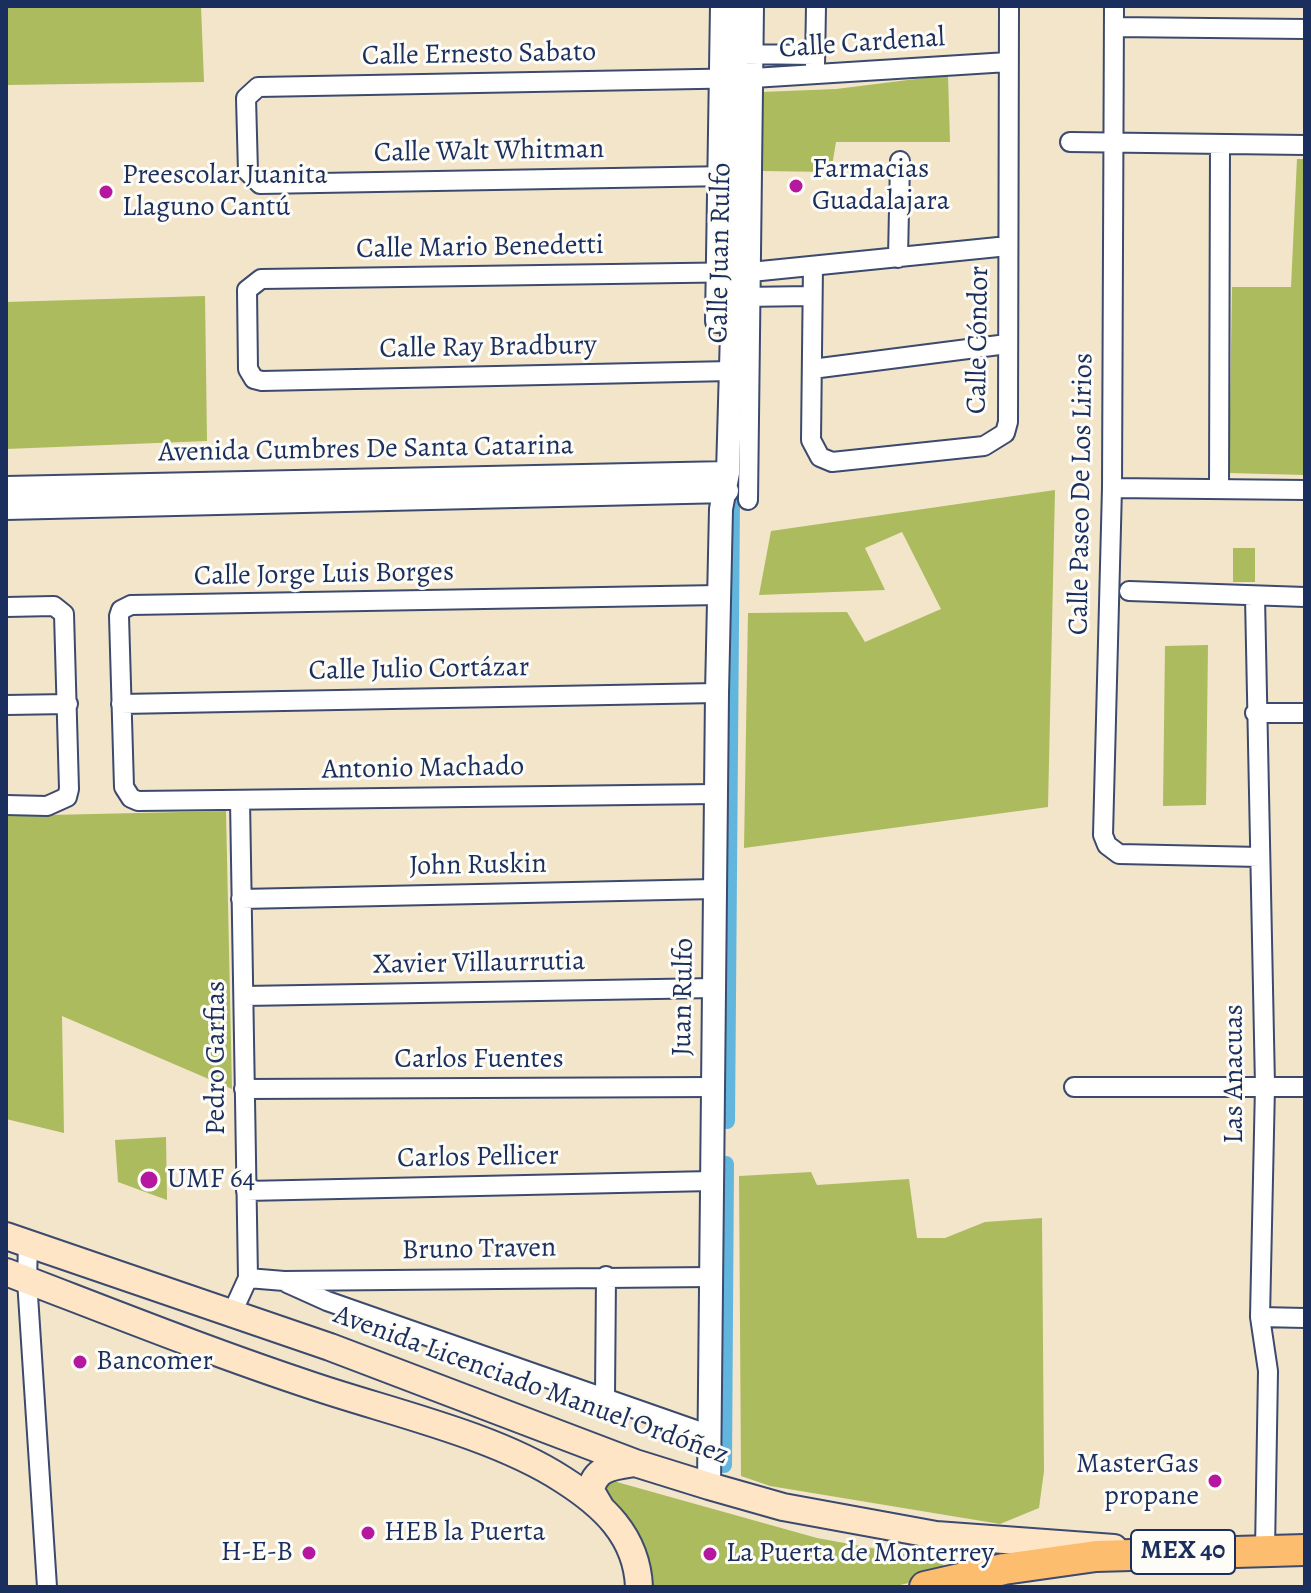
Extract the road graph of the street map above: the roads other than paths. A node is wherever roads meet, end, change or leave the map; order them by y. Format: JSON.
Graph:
{"nodes":[{"id":1,"x":722,"y":6,"type":"edge"},
{"id":2,"x":737,"y":6,"type":"edge"},
{"id":3,"x":754,"y":6,"type":"edge"},
{"id":4,"x":816,"y":6,"type":"edge"},
{"id":5,"x":1009,"y":6,"type":"edge"},
{"id":6,"x":1114,"y":6,"type":"edge"},
{"id":7,"x":1114,"y":27,"type":"junction"},
{"id":8,"x":1305,"y":29,"type":"edge"},
{"id":9,"x":737,"y":54,"type":"junction"},
{"id":10,"x":815,"y":55,"type":"junction"},
{"id":11,"x":1008,"y":62,"type":"junction"},
{"id":12,"x":815,"y":75,"type":"junction"},
{"id":13,"x":736,"y":78,"type":"junction"},
{"id":14,"x":1070,"y":142,"type":"dead end"},
{"id":15,"x":1112,"y":143,"type":"junction"},
{"id":16,"x":1220,"y":144,"type":"junction"},
{"id":17,"x":1305,"y":145,"type":"edge"},
{"id":18,"x":900,"y":161,"type":"dead end"},
{"id":19,"x":727,"y":176,"type":"junction"},
{"id":20,"x":260,"y":184,"type":"joint"},
{"id":21,"x":1008,"y":246,"type":"junction"},
{"id":22,"x":898,"y":258,"type":"junction"},
{"id":23,"x":813,"y":266,"type":"junction"},
{"id":24,"x":734,"y":272,"type":"junction"},
{"id":25,"x":812,"y":296,"type":"junction"},
{"id":26,"x":734,"y":297,"type":"junction"},
{"id":27,"x":1007,"y":344,"type":"junction"},
{"id":28,"x":812,"y":369,"type":"junction"},
{"id":29,"x":723,"y":371,"type":"junction"},
{"id":30,"x":262,"y":381,"type":"joint"},
{"id":31,"x":720,"y":487,"type":"junction"},
{"id":32,"x":6,"y":488,"type":"edge"},
{"id":33,"x":1112,"y":488,"type":"junction"},
{"id":34,"x":1219,"y":489,"type":"junction"},
{"id":35,"x":1305,"y":490,"type":"edge"},
{"id":36,"x":82,"y":497,"type":"junction"},
{"id":37,"x":748,"y":500,"type":"dead end"},
{"id":38,"x":6,"y":508,"type":"edge"},
{"id":39,"x":1129,"y":591,"type":"dead end"},
{"id":40,"x":719,"y":595,"type":"junction"},
{"id":41,"x":1255,"y":597,"type":"junction"},
{"id":42,"x":1305,"y":597,"type":"edge"},
{"id":43,"x":6,"y":607,"type":"edge"},
{"id":44,"x":717,"y":693,"type":"junction"},
{"id":45,"x":68,"y":704,"type":"junction"},
{"id":46,"x":121,"y":704,"type":"junction"},
{"id":47,"x":6,"y":705,"type":"edge"},
{"id":48,"x":1255,"y":713,"type":"junction"},
{"id":49,"x":1305,"y":713,"type":"edge"},
{"id":50,"x":715,"y":794,"type":"junction"},
{"id":51,"x":131,"y":798,"type":"joint"},
{"id":52,"x":240,"y":800,"type":"junction"},
{"id":53,"x":6,"y":805,"type":"edge"},
{"id":54,"x":1260,"y":857,"type":"junction"},
{"id":55,"x":715,"y":889,"type":"junction"},
{"id":56,"x":241,"y":899,"type":"junction"},
{"id":57,"x":715,"y":988,"type":"junction"},
{"id":58,"x":244,"y":996,"type":"junction"},
{"id":59,"x":1265,"y":1086,"type":"junction"},
{"id":60,"x":713,"y":1087,"type":"junction"},
{"id":61,"x":1074,"y":1087,"type":"dead end"},
{"id":62,"x":1305,"y":1087,"type":"edge"},
{"id":63,"x":244,"y":1089,"type":"junction"},
{"id":64,"x":712,"y":1181,"type":"junction"},
{"id":65,"x":246,"y":1191,"type":"junction"},
{"id":66,"x":17,"y":1240,"type":"edge"},
{"id":67,"x":16,"y":1276,"type":"edge"},
{"id":68,"x":606,"y":1276,"type":"junction"},
{"id":69,"x":711,"y":1277,"type":"junction"},
{"id":70,"x":248,"y":1278,"type":"junction"},
{"id":71,"x":284,"y":1281,"type":"junction"},
{"id":72,"x":232,"y":1313,"type":"junction"},
{"id":73,"x":1260,"y":1317,"type":"junction"},
{"id":74,"x":1305,"y":1318,"type":"edge"},
{"id":75,"x":269,"y":1327,"type":"junction"},
{"id":76,"x":199,"y":1345,"type":"junction"},
{"id":77,"x":330,"y":1347,"type":"junction"},
{"id":78,"x":258,"y":1366,"type":"junction"},
{"id":79,"x":286,"y":1377,"type":"junction"},
{"id":80,"x":605,"y":1397,"type":"junction"},
{"id":81,"x":710,"y":1435,"type":"junction"},
{"id":82,"x":635,"y":1463,"type":"junction"},
{"id":83,"x":709,"y":1486,"type":"junction"},
{"id":84,"x":601,"y":1508,"type":"junction"},
{"id":85,"x":1265,"y":1550,"type":"junction"},
{"id":86,"x":1305,"y":1550,"type":"edge"},
{"id":87,"x":1141,"y":1554,"type":"junction"},
{"id":88,"x":47,"y":1587,"type":"edge"},
{"id":89,"x":639,"y":1587,"type":"edge"},
{"id":90,"x":925,"y":1587,"type":"edge"}],
"edges":[{"from":1,"to":9,"type":"street","name":"Calle Juan Rulfo"},
{"from":2,"to":9,"type":"street","name":"Calle Juan Rulfo"},
{"from":3,"to":9,"type":"street","name":"Calle Juan Rulfo"},
{"from":4,"to":10,"type":"street"},
{"from":5,"to":11,"type":"street","name":"Calle Cóndor"},
{"from":6,"to":7,"type":"street"},
{"from":7,"to":8,"type":"street"},
{"from":7,"to":15,"type":"street"},
{"from":9,"to":10,"type":"street","name":"Calle Cardenal"},
{"from":9,"to":13,"type":"street","name":"Calle Juan Rulfo"},
{"from":9,"to":13,"type":"street","name":"Calle Juan Rulfo"},
{"from":10,"to":12,"type":"street"},
{"from":11,"to":12,"type":"street","name":"Calle Cardenal"},
{"from":11,"to":21,"type":"street","name":"Calle Cóndor"},
{"from":12,"to":13,"type":"street","name":"Calle Cardenal"},
{"from":13,"to":19,"type":"street","name":"Calle Juan Rulfo"},
{"from":13,"to":20,"type":"street","name":"Calle Ernesto Sabato"},
{"from":13,"to":24,"type":"street","name":"Calle Juan Rulfo"},
{"from":14,"to":15,"type":"street"},
{"from":15,"to":16,"type":"street"},
{"from":15,"to":33,"type":"street","name":"Calle Paseo De Los Lirios"},
{"from":16,"to":17,"type":"street"},
{"from":16,"to":34,"type":"street"},
{"from":18,"to":22,"type":"street"},
{"from":19,"to":20,"type":"street","name":"Calle Walt Whitman"},
{"from":19,"to":24,"type":"street","name":"Calle Juan Rulfo"},
{"from":21,"to":22,"type":"street","name":"Calle Mario Benedetti"},
{"from":21,"to":27,"type":"street","name":"Calle Cóndor"},
{"from":22,"to":23,"type":"street","name":"Calle Mario Benedetti"},
{"from":23,"to":24,"type":"street","name":"Calle Mario Benedetti"},
{"from":23,"to":25,"type":"street","name":"Calle Cóndor"},
{"from":24,"to":26,"type":"street","name":"Calle Juan Rulfo"},
{"from":24,"to":26,"type":"street","name":"Calle Juan Rulfo"},
{"from":24,"to":30,"type":"street","name":"Calle Mario Benedetti"},
{"from":25,"to":26,"type":"street"},
{"from":25,"to":28,"type":"street","name":"Calle Cóndor"},
{"from":26,"to":29,"type":"street","name":"Calle Juan Rulfo"},
{"from":26,"to":37,"type":"street","name":"Calle Juan Rulfo"},
{"from":27,"to":28,"type":"street"},
{"from":27,"to":28,"type":"street","name":"Calle Cóndor"},
{"from":29,"to":30,"type":"street","name":"Calle Ray Bradbury"},
{"from":29,"to":31,"type":"street","name":"Calle Juan Rulfo"},
{"from":31,"to":36,"type":"street","name":"Avenida Cumbres De Santa Catarina"},
{"from":31,"to":40,"type":"street","name":"Juan Rulfo"},
{"from":32,"to":36,"type":"street","name":"Avenida Cumbres De Santa Catarina"},
{"from":33,"to":34,"type":"street"},
{"from":33,"to":54,"type":"street","name":"Calle Paseo De Los Lirios"},
{"from":34,"to":35,"type":"street"},
{"from":36,"to":38,"type":"street","name":"Avenida Cumbres De Santa Catarina"},
{"from":39,"to":41,"type":"street"},
{"from":40,"to":44,"type":"street","name":"Juan Rulfo"},
{"from":40,"to":46,"type":"street","name":"Calle Jorge Luis Borges"},
{"from":41,"to":42,"type":"street"},
{"from":41,"to":48,"type":"street","name":"Las Anacuas"},
{"from":43,"to":45,"type":"street"},
{"from":44,"to":46,"type":"street","name":"Calle Julio Cortázar"},
{"from":44,"to":50,"type":"street","name":"Juan Rulfo"},
{"from":45,"to":47,"type":"street"},
{"from":45,"to":53,"type":"street"},
{"from":46,"to":51,"type":"street","name":"Calle Jorge Luis Borges"},
{"from":48,"to":49,"type":"street"},
{"from":48,"to":54,"type":"street","name":"Las Anacuas"},
{"from":50,"to":52,"type":"street","name":"Antonio Machado"},
{"from":50,"to":55,"type":"street","name":"Juan Rulfo"},
{"from":51,"to":52,"type":"street","name":"Antonio Machado"},
{"from":52,"to":56,"type":"street","name":"Pedro Garfias"},
{"from":54,"to":59,"type":"street","name":"Las Anacuas"},
{"from":55,"to":56,"type":"street","name":"John Ruskin"},
{"from":55,"to":57,"type":"street","name":"Juan Rulfo"},
{"from":56,"to":58,"type":"street","name":"Pedro Garfias"},
{"from":57,"to":58,"type":"street","name":"Xavier Villaurrutia"},
{"from":57,"to":60,"type":"street","name":"Juan Rulfo"},
{"from":58,"to":63,"type":"street","name":"Pedro Garfias"},
{"from":59,"to":61,"type":"street"},
{"from":59,"to":62,"type":"street"},
{"from":59,"to":73,"type":"street","name":"Las Anacuas"},
{"from":60,"to":63,"type":"street","name":"Carlos Fuentes"},
{"from":60,"to":64,"type":"street","name":"Juan Rulfo"},
{"from":63,"to":65,"type":"street","name":"Pedro Garfias"},
{"from":64,"to":65,"type":"street","name":"Carlos Pellicer"},
{"from":64,"to":69,"type":"street","name":"Juan Rulfo"},
{"from":65,"to":70,"type":"street","name":"Pedro Garfias"},
{"from":66,"to":67,"type":"street"},
{"from":66,"to":72,"type":"main road","name":"Avenida Licenciado Manuel Ordóñez"},
{"from":67,"to":76,"type":"main road"},
{"from":67,"to":88,"type":"street"},
{"from":68,"to":69,"type":"street","name":"Bruno Traven"},
{"from":68,"to":71,"type":"street","name":"Bruno Traven"},
{"from":68,"to":80,"type":"street"},
{"from":69,"to":81,"type":"street","name":"Juan Rulfo"},
{"from":70,"to":71,"type":"street","name":"Bruno Traven"},
{"from":70,"to":72,"type":"street","name":"Pedro Garfias"},
{"from":71,"to":80,"type":"street"},
{"from":72,"to":75,"type":"main road","name":"Avenida Licenciado Manuel Ordóñez"},
{"from":72,"to":76,"type":"main road"},
{"from":73,"to":74,"type":"street"},
{"from":73,"to":85,"type":"street","name":"Las Anacuas"},
{"from":75,"to":77,"type":"main road","name":"Avenida Licenciado Manuel Ordóñez"},
{"from":75,"to":78,"type":"main road"},
{"from":76,"to":78,"type":"main road"},
{"from":77,"to":79,"type":"main road"},
{"from":77,"to":82,"type":"main road","name":"Avenida Licenciado Manuel Ordóñez"},
{"from":78,"to":79,"type":"main road"},
{"from":79,"to":84,"type":"main road"},
{"from":80,"to":81,"type":"street"},
{"from":81,"to":83,"type":"street","name":"Juan Rulfo"},
{"from":82,"to":83,"type":"main road","name":"Avenida Licenciado Manuel Ordóñez"},
{"from":82,"to":84,"type":"main road"},
{"from":83,"to":87,"type":"main road","name":"Avenida Licenciado Manuel Ordóñez"},
{"from":84,"to":89,"type":"main road"},
{"from":85,"to":86,"type":"main road","number":"MEX 40"},
{"from":85,"to":87,"type":"main road","number":"MEX 40"},
{"from":87,"to":90,"type":"main road","number":"MEX 40"}]}
